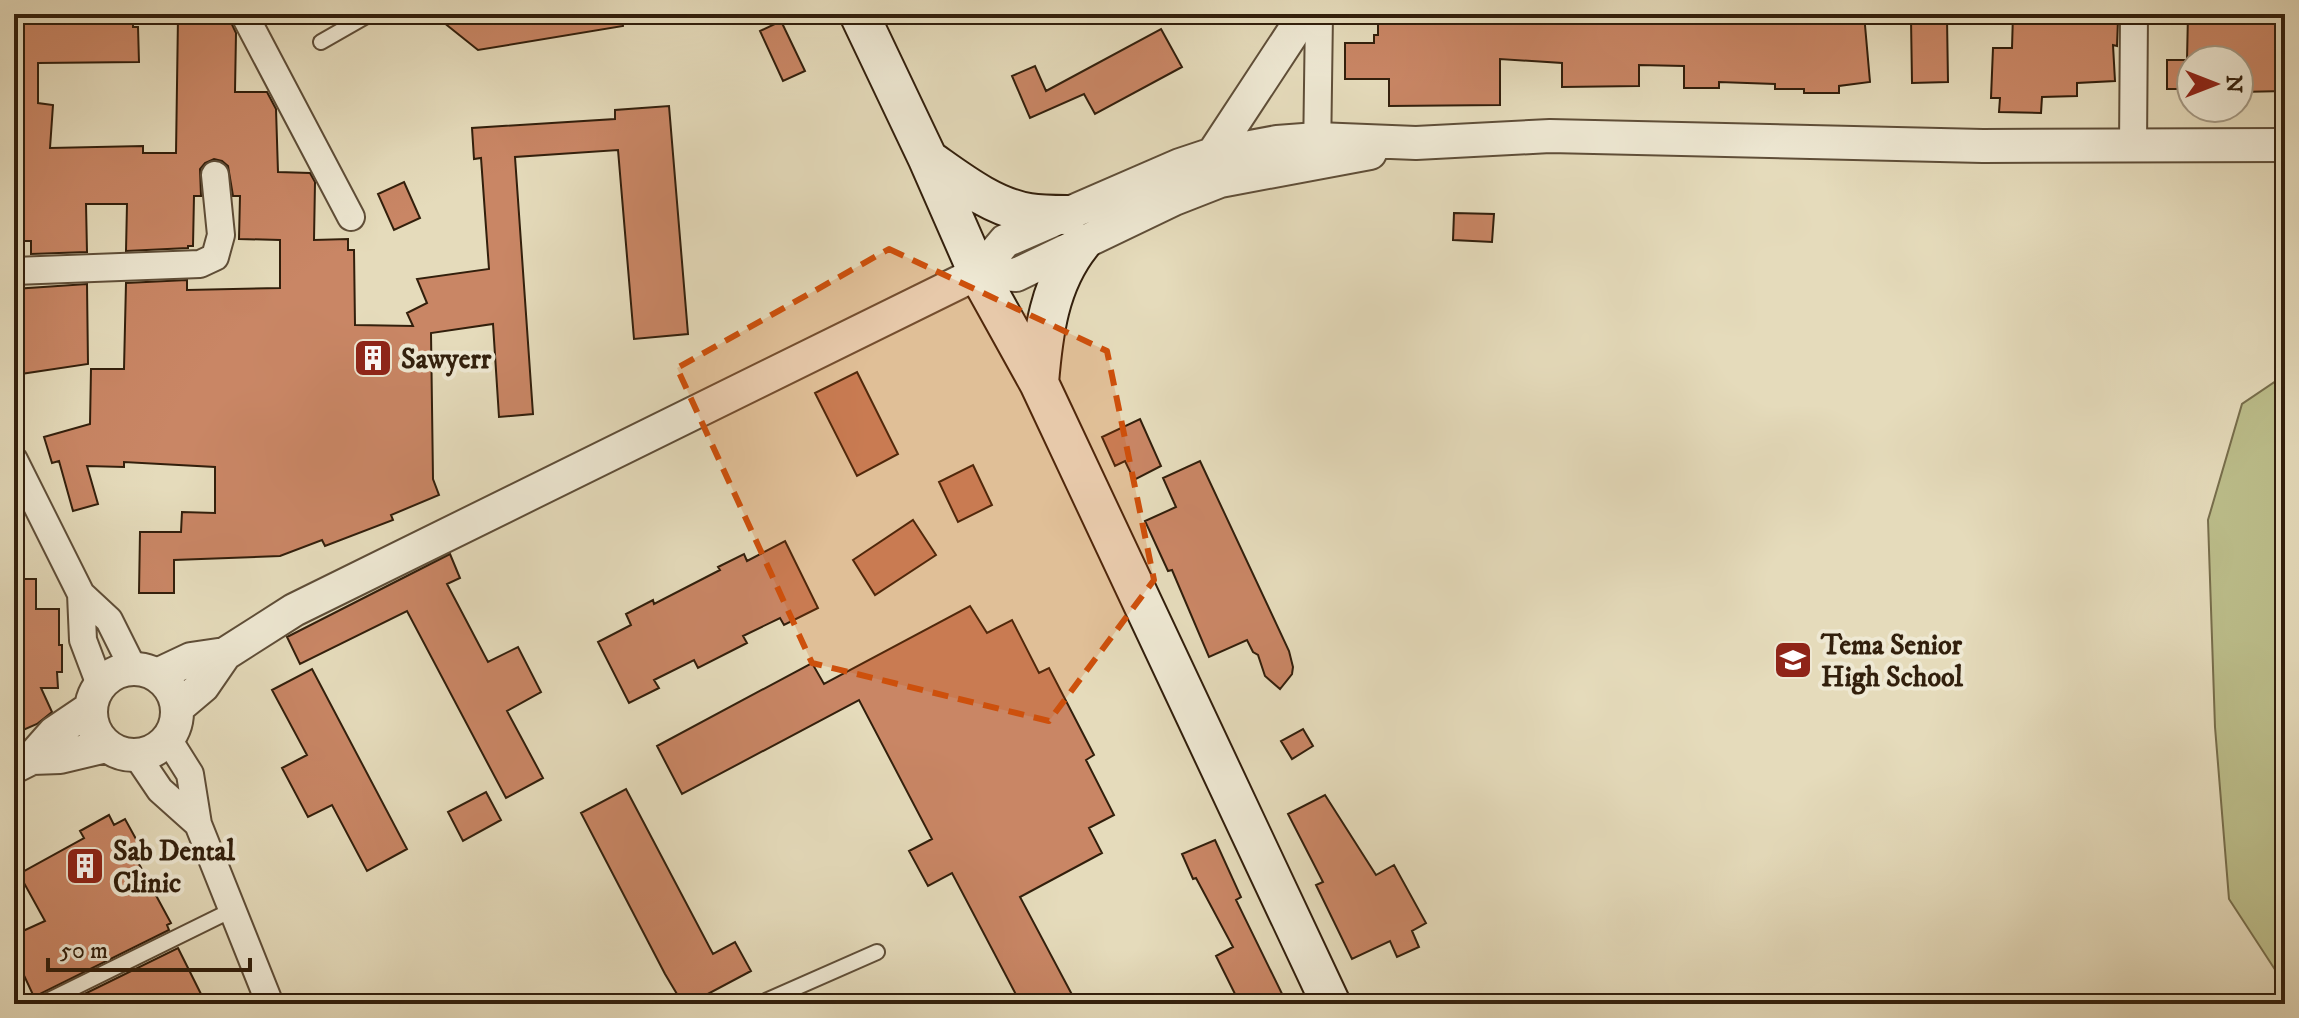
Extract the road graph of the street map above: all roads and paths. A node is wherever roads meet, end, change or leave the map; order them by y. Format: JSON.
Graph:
{"nodes":[{"id":1,"x":244,"y":14,"type":"edge"},
{"id":2,"x":370,"y":14,"type":"edge"},
{"id":3,"x":859,"y":14,"type":"edge"},
{"id":4,"x":1305,"y":14,"type":"edge"},
{"id":5,"x":1319,"y":14,"type":"edge"},
{"id":6,"x":2134,"y":14,"type":"edge"},
{"id":7,"x":321,"y":42,"type":"dead end"},
{"id":8,"x":2285,"y":145,"type":"edge"},
{"id":9,"x":2133,"y":147,"type":"junction"},
{"id":10,"x":1317,"y":152,"type":"junction"},
{"id":11,"x":1213,"y":154,"type":"junction"},
{"id":12,"x":928,"y":159,"type":"junction"},
{"id":13,"x":215,"y":175,"type":"dead end"},
{"id":14,"x":351,"y":217,"type":"dead end"},
{"id":15,"x":1074,"y":230,"type":"junction"},
{"id":16,"x":14,"y":271,"type":"edge"},
{"id":17,"x":978,"y":273,"type":"junction"},
{"id":18,"x":1039,"y":383,"type":"junction"},
{"id":19,"x":14,"y":460,"type":"edge"},
{"id":20,"x":81,"y":594,"type":"junction"},
{"id":21,"x":225,"y":654,"type":"junction"},
{"id":22,"x":145,"y":672,"type":"junction"},
{"id":23,"x":95,"y":696,"type":"junction"},
{"id":24,"x":177,"y":708,"type":"junction"},
{"id":25,"x":168,"y":739,"type":"junction"},
{"id":26,"x":106,"y":746,"type":"junction"},
{"id":27,"x":137,"y":756,"type":"junction"},
{"id":28,"x":23,"y":762,"type":"edge"},
{"id":29,"x":198,"y":824,"type":"junction"},
{"id":30,"x":234,"y":909,"type":"junction"},
{"id":31,"x":877,"y":952,"type":"dead end"},
{"id":32,"x":41,"y":1004,"type":"edge"},
{"id":33,"x":270,"y":1004,"type":"edge"},
{"id":34,"x":759,"y":1004,"type":"edge"},
{"id":35,"x":1331,"y":1004,"type":"edge"}],
"edges":[{"from":1,"to":14,"type":"street"},
{"from":2,"to":7,"type":"lane"},
{"from":3,"to":12,"type":"main road"},
{"from":4,"to":11,"type":"street"},
{"from":5,"to":10,"type":"street"},
{"from":6,"to":9,"type":"street"},
{"from":8,"to":9,"type":"street"},
{"from":9,"to":10,"type":"street"},
{"from":10,"to":11,"type":"street"},
{"from":10,"to":15,"type":"street"},
{"from":11,"to":15,"type":"street"},
{"from":12,"to":15,"type":"main road"},
{"from":12,"to":17,"type":"main road"},
{"from":13,"to":16,"type":"street"},
{"from":15,"to":17,"type":"street"},
{"from":15,"to":18,"type":"main road"},
{"from":17,"to":18,"type":"main road"},
{"from":17,"to":21,"type":"street"},
{"from":18,"to":35,"type":"main road"},
{"from":19,"to":20,"type":"street"},
{"from":20,"to":22,"type":"street"},
{"from":20,"to":23,"type":"street"},
{"from":21,"to":22,"type":"street"},
{"from":21,"to":24,"type":"street"},
{"from":22,"to":23,"type":"street"},
{"from":22,"to":24,"type":"street"},
{"from":23,"to":26,"type":"street"},
{"from":23,"to":28,"type":"street"},
{"from":24,"to":25,"type":"street"},
{"from":25,"to":27,"type":"street"},
{"from":25,"to":29,"type":"street"},
{"from":26,"to":27,"type":"street"},
{"from":26,"to":28,"type":"street"},
{"from":27,"to":29,"type":"street"},
{"from":29,"to":30,"type":"street"},
{"from":30,"to":32,"type":"lane"},
{"from":30,"to":33,"type":"street"},
{"from":31,"to":34,"type":"lane"}]}
